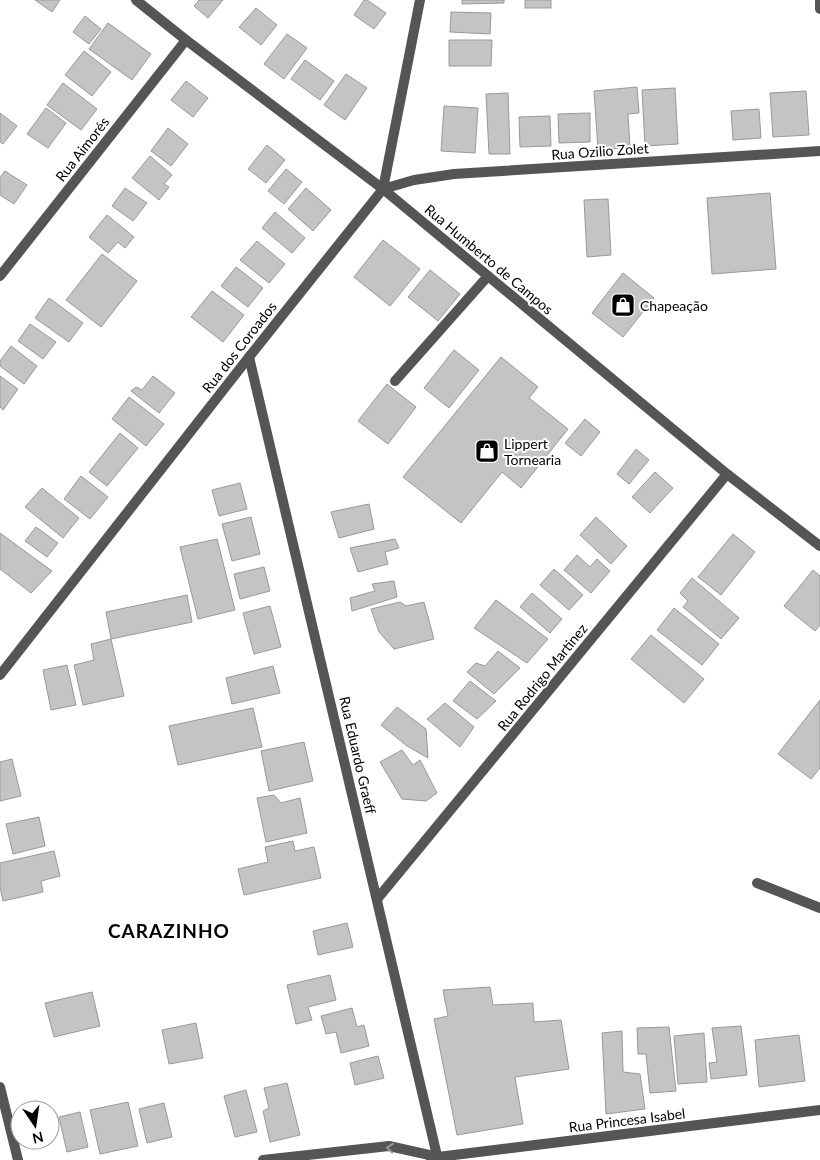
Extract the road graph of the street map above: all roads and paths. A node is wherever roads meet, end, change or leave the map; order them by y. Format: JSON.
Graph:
{"nodes":[{"id":1,"x":136,"y":0,"type":"edge"},
{"id":2,"x":420,"y":0,"type":"edge"},
{"id":3,"x":820,"y":0,"type":"edge"},
{"id":4,"x":820,"y":9,"type":"edge"},
{"id":5,"x":186,"y":40,"type":"junction"},
{"id":6,"x":820,"y":151,"type":"edge"},
{"id":7,"x":383,"y":189,"type":"junction"},
{"id":8,"x":0,"y":276,"type":"edge"},
{"id":9,"x":488,"y":276,"type":"junction"},
{"id":10,"x":249,"y":356,"type":"junction"},
{"id":11,"x":395,"y":381,"type":"dead end"},
{"id":12,"x":727,"y":474,"type":"junction"},
{"id":13,"x":820,"y":546,"type":"edge"},
{"id":14,"x":0,"y":675,"type":"edge"},
{"id":15,"x":757,"y":883,"type":"dead end"},
{"id":16,"x":378,"y":898,"type":"junction"},
{"id":17,"x":820,"y":908,"type":"edge"},
{"id":18,"x":0,"y":1087,"type":"edge"},
{"id":19,"x":820,"y":1110,"type":"edge"},
{"id":20,"x":436,"y":1159,"type":"edge"},
{"id":21,"x":18,"y":1160,"type":"edge"},
{"id":22,"x":263,"y":1160,"type":"edge"}],
"edges":[{"from":1,"to":5,"type":"street","name":"Rua Humberto de Campos"},
{"from":2,"to":7,"type":"street","name":"Rua dos Coroados"},
{"from":3,"to":4,"type":"street"},
{"from":5,"to":7,"type":"street","name":"Rua Humberto de Campos"},
{"from":5,"to":8,"type":"street","name":"Rua Aimorés"},
{"from":6,"to":7,"type":"street","name":"Rua Ozilio Zolet"},
{"from":7,"to":9,"type":"street","name":"Rua Humberto de Campos"},
{"from":7,"to":10,"type":"street","name":"Rua dos Coroados"},
{"from":9,"to":11,"type":"street"},
{"from":9,"to":12,"type":"street","name":"Rua Humberto de Campos"},
{"from":10,"to":14,"type":"street","name":"Rua dos Coroados"},
{"from":10,"to":16,"type":"street","name":"Rua Eduardo Graeff"},
{"from":12,"to":13,"type":"street","name":"Rua Humberto de Campos"},
{"from":12,"to":16,"type":"street","name":"Rua Rodrigo Martinez"},
{"from":15,"to":17,"type":"street"},
{"from":16,"to":20,"type":"street","name":"Rua Eduardo Graeff"},
{"from":18,"to":21,"type":"street"},
{"from":19,"to":20,"type":"street","name":"Rua Princesa Isabel"},
{"from":20,"to":22,"type":"street","name":"Rua Princesa Isabel","one_way":true}]}
